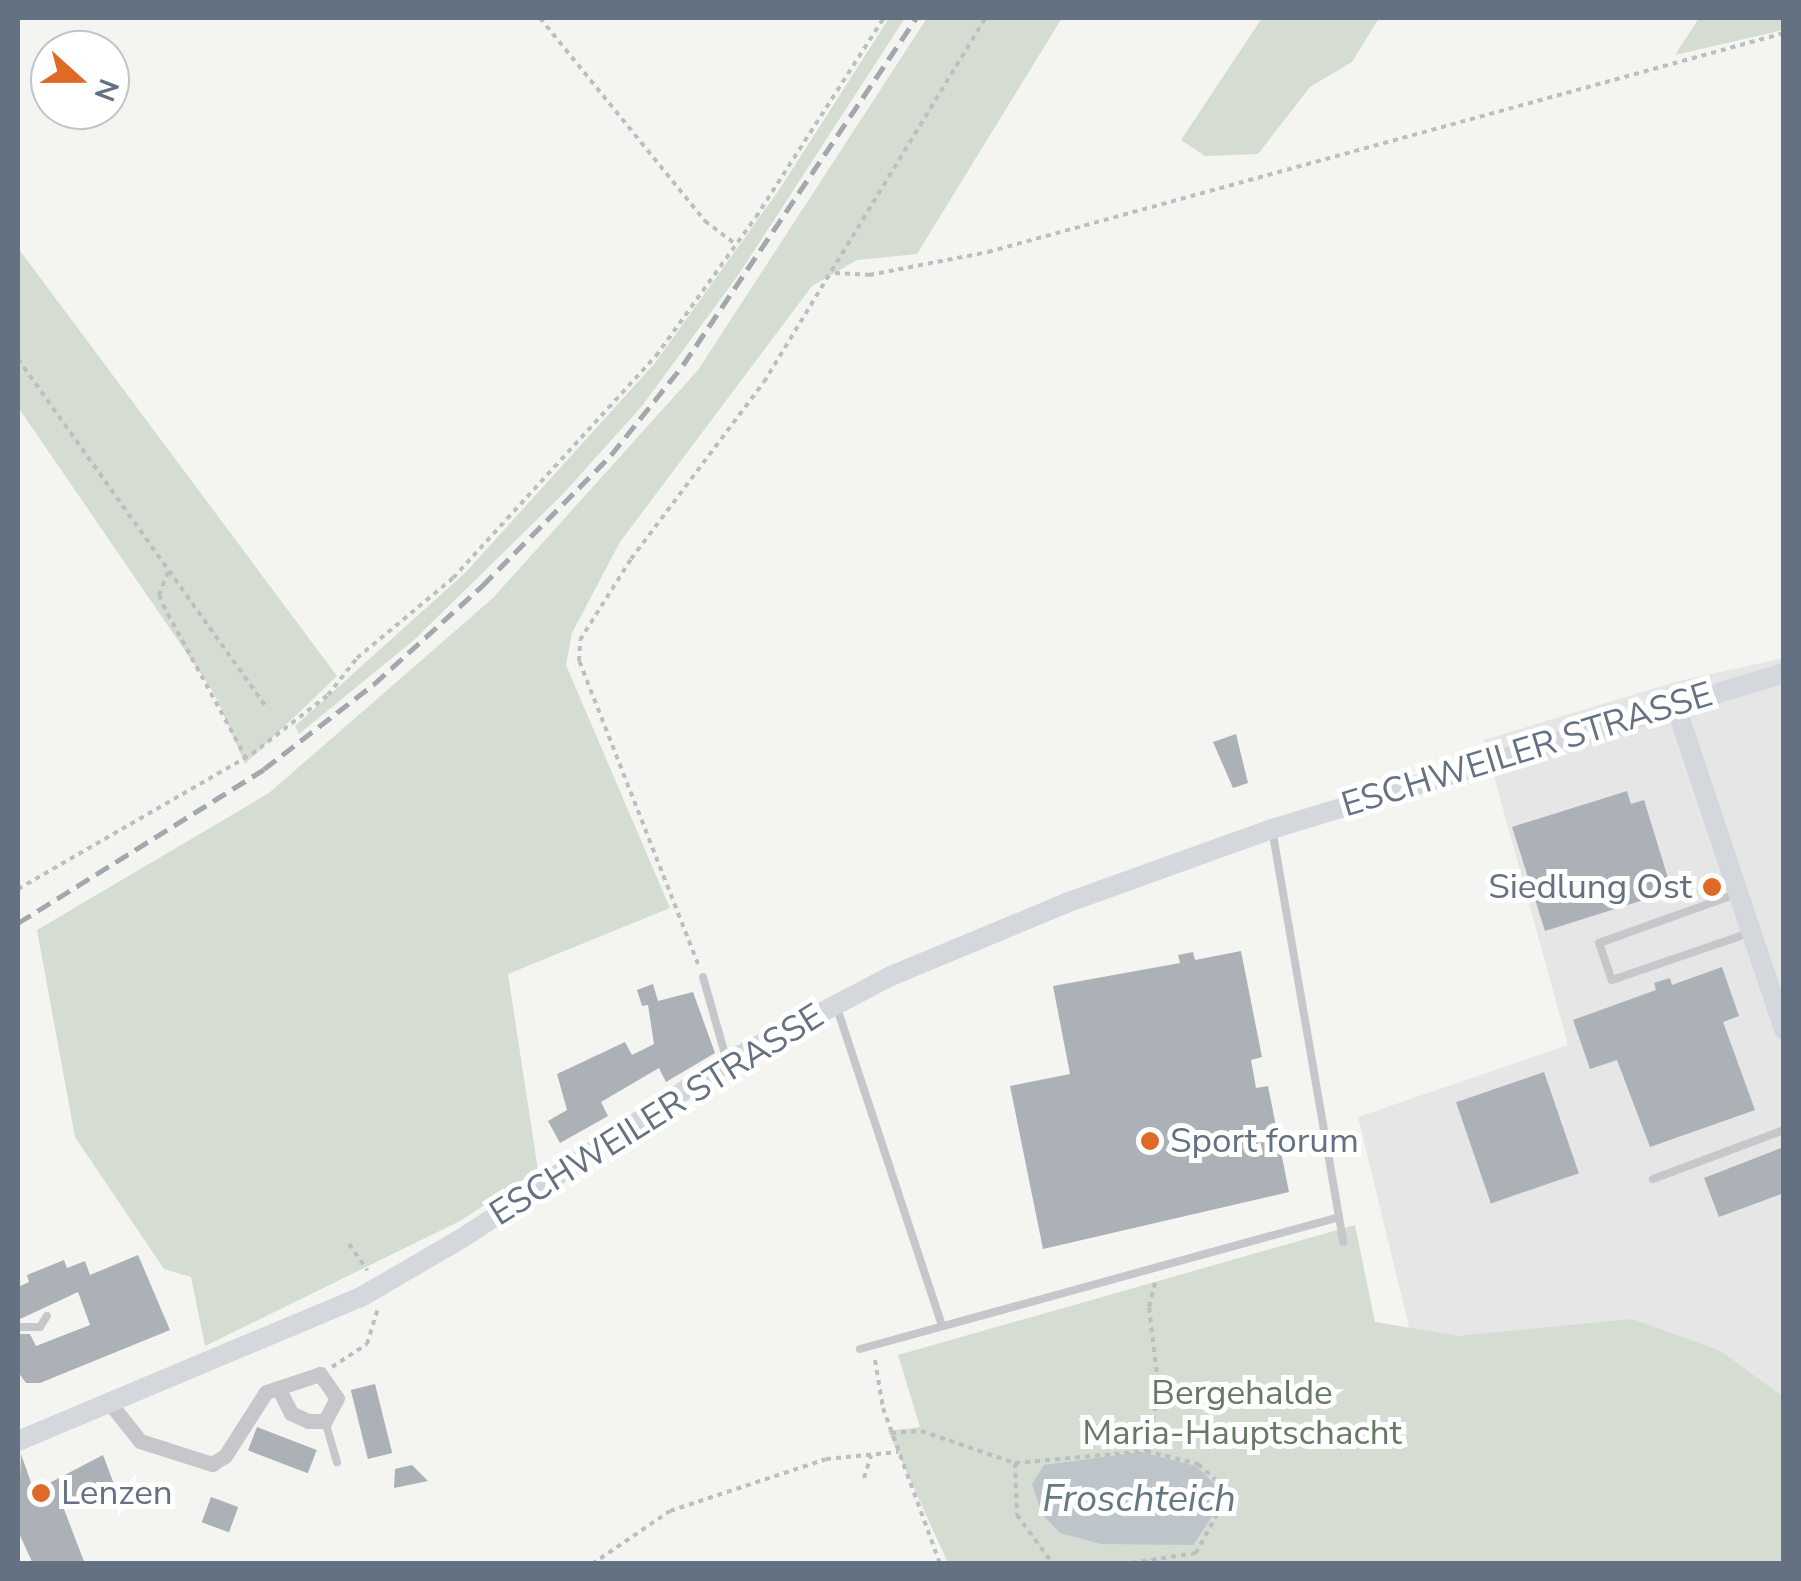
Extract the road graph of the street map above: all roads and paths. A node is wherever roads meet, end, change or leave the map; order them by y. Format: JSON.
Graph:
{"nodes":[{"id":1,"x":540,"y":18,"type":"edge"},
{"id":2,"x":884,"y":18,"type":"edge"},
{"id":3,"x":985,"y":18,"type":"edge"},
{"id":4,"x":1784,"y":32,"type":"edge"},
{"id":5,"x":737,"y":245,"type":"junction"},
{"id":6,"x":834,"y":273,"type":"junction"},
{"id":7,"x":18,"y":359,"type":"edge"},
{"id":8,"x":168,"y":572,"type":"junction"},
{"id":9,"x":1784,"y":673,"type":"edge"},
{"id":10,"x":1675,"y":704,"type":"junction"},
{"id":11,"x":266,"y":705,"type":"dead end"},
{"id":12,"x":246,"y":758,"type":"junction"},
{"id":13,"x":1272,"y":830,"type":"junction"},
{"id":14,"x":18,"y":889,"type":"edge"},
{"id":15,"x":1736,"y":894,"type":"junction"},
{"id":16,"x":1749,"y":932,"type":"junction"},
{"id":17,"x":703,"y":977,"type":"joint"},
{"id":18,"x":835,"y":1002,"type":"junction"},
{"id":19,"x":1784,"y":1029,"type":"edge"},
{"id":20,"x":728,"y":1062,"type":"junction"},
{"id":21,"x":1784,"y":1130,"type":"edge"},
{"id":22,"x":1653,"y":1179,"type":"dead end"},
{"id":23,"x":1338,"y":1217,"type":"junction"},
{"id":24,"x":1343,"y":1242,"type":"dead end"},
{"id":25,"x":1156,"y":1268,"type":"junction"},
{"id":26,"x":47,"y":1316,"type":"dead end"},
{"id":27,"x":18,"y":1326,"type":"edge"},
{"id":28,"x":942,"y":1326,"type":"junction"},
{"id":29,"x":872,"y":1346,"type":"junction"},
{"id":30,"x":860,"y":1349,"type":"dead end"},
{"id":31,"x":278,"y":1388,"type":"junction"},
{"id":32,"x":109,"y":1402,"type":"junction"},
{"id":33,"x":325,"y":1422,"type":"junction"},
{"id":34,"x":891,"y":1433,"type":"junction"},
{"id":35,"x":18,"y":1442,"type":"edge"},
{"id":36,"x":1146,"y":1451,"type":"junction"},
{"id":37,"x":898,"y":1452,"type":"junction"},
{"id":38,"x":871,"y":1455,"type":"junction"},
{"id":39,"x":337,"y":1462,"type":"dead end"},
{"id":40,"x":1015,"y":1463,"type":"junction"},
{"id":41,"x":864,"y":1478,"type":"dead end"},
{"id":42,"x":592,"y":1564,"type":"edge"},
{"id":43,"x":940,"y":1564,"type":"edge"},
{"id":44,"x":1053,"y":1564,"type":"edge"},
{"id":45,"x":1125,"y":1564,"type":"edge"}],
"edges":[{"from":1,"to":5,"type":"path"},
{"from":2,"to":5,"type":"path"},
{"from":3,"to":6,"type":"path"},
{"from":4,"to":6,"type":"path"},
{"from":5,"to":12,"type":"path"},
{"from":6,"to":17,"type":"path"},
{"from":7,"to":8,"type":"path"},
{"from":8,"to":11,"type":"path"},
{"from":8,"to":12,"type":"path"},
{"from":9,"to":10,"type":"street","name":"ESCHWEILER STRASSE"},
{"from":10,"to":13,"type":"street","name":"ESCHWEILER STRASSE"},
{"from":10,"to":15,"type":"street"},
{"from":12,"to":14,"type":"path"},
{"from":13,"to":18,"type":"street","name":"ESCHWEILER STRASSE"},
{"from":13,"to":23,"type":"lane"},
{"from":15,"to":16,"type":"street"},
{"from":15,"to":16,"type":"lane"},
{"from":16,"to":19,"type":"street"},
{"from":17,"to":20,"type":"lane"},
{"from":18,"to":20,"type":"street","name":"ESCHWEILER STRASSE"},
{"from":18,"to":28,"type":"lane"},
{"from":20,"to":32,"type":"street","name":"ESCHWEILER STRASSE"},
{"from":21,"to":22,"type":"lane"},
{"from":23,"to":24,"type":"lane"},
{"from":23,"to":25,"type":"lane"},
{"from":25,"to":28,"type":"lane"},
{"from":25,"to":36,"type":"path"},
{"from":26,"to":27,"type":"lane"},
{"from":28,"to":29,"type":"lane"},
{"from":29,"to":30,"type":"lane"},
{"from":29,"to":34,"type":"path"},
{"from":31,"to":32,"type":"street"},
{"from":31,"to":33,"type":"street"},
{"from":31,"to":33,"type":"street"},
{"from":32,"to":35,"type":"street","name":"ESCHWEILER STRASSE"},
{"from":33,"to":39,"type":"lane"},
{"from":34,"to":37,"type":"path"},
{"from":34,"to":40,"type":"path"},
{"from":36,"to":40,"type":"path"},
{"from":36,"to":45,"type":"path"},
{"from":37,"to":38,"type":"path"},
{"from":37,"to":43,"type":"path"},
{"from":38,"to":41,"type":"path"},
{"from":38,"to":42,"type":"path"},
{"from":40,"to":44,"type":"path"}]}
